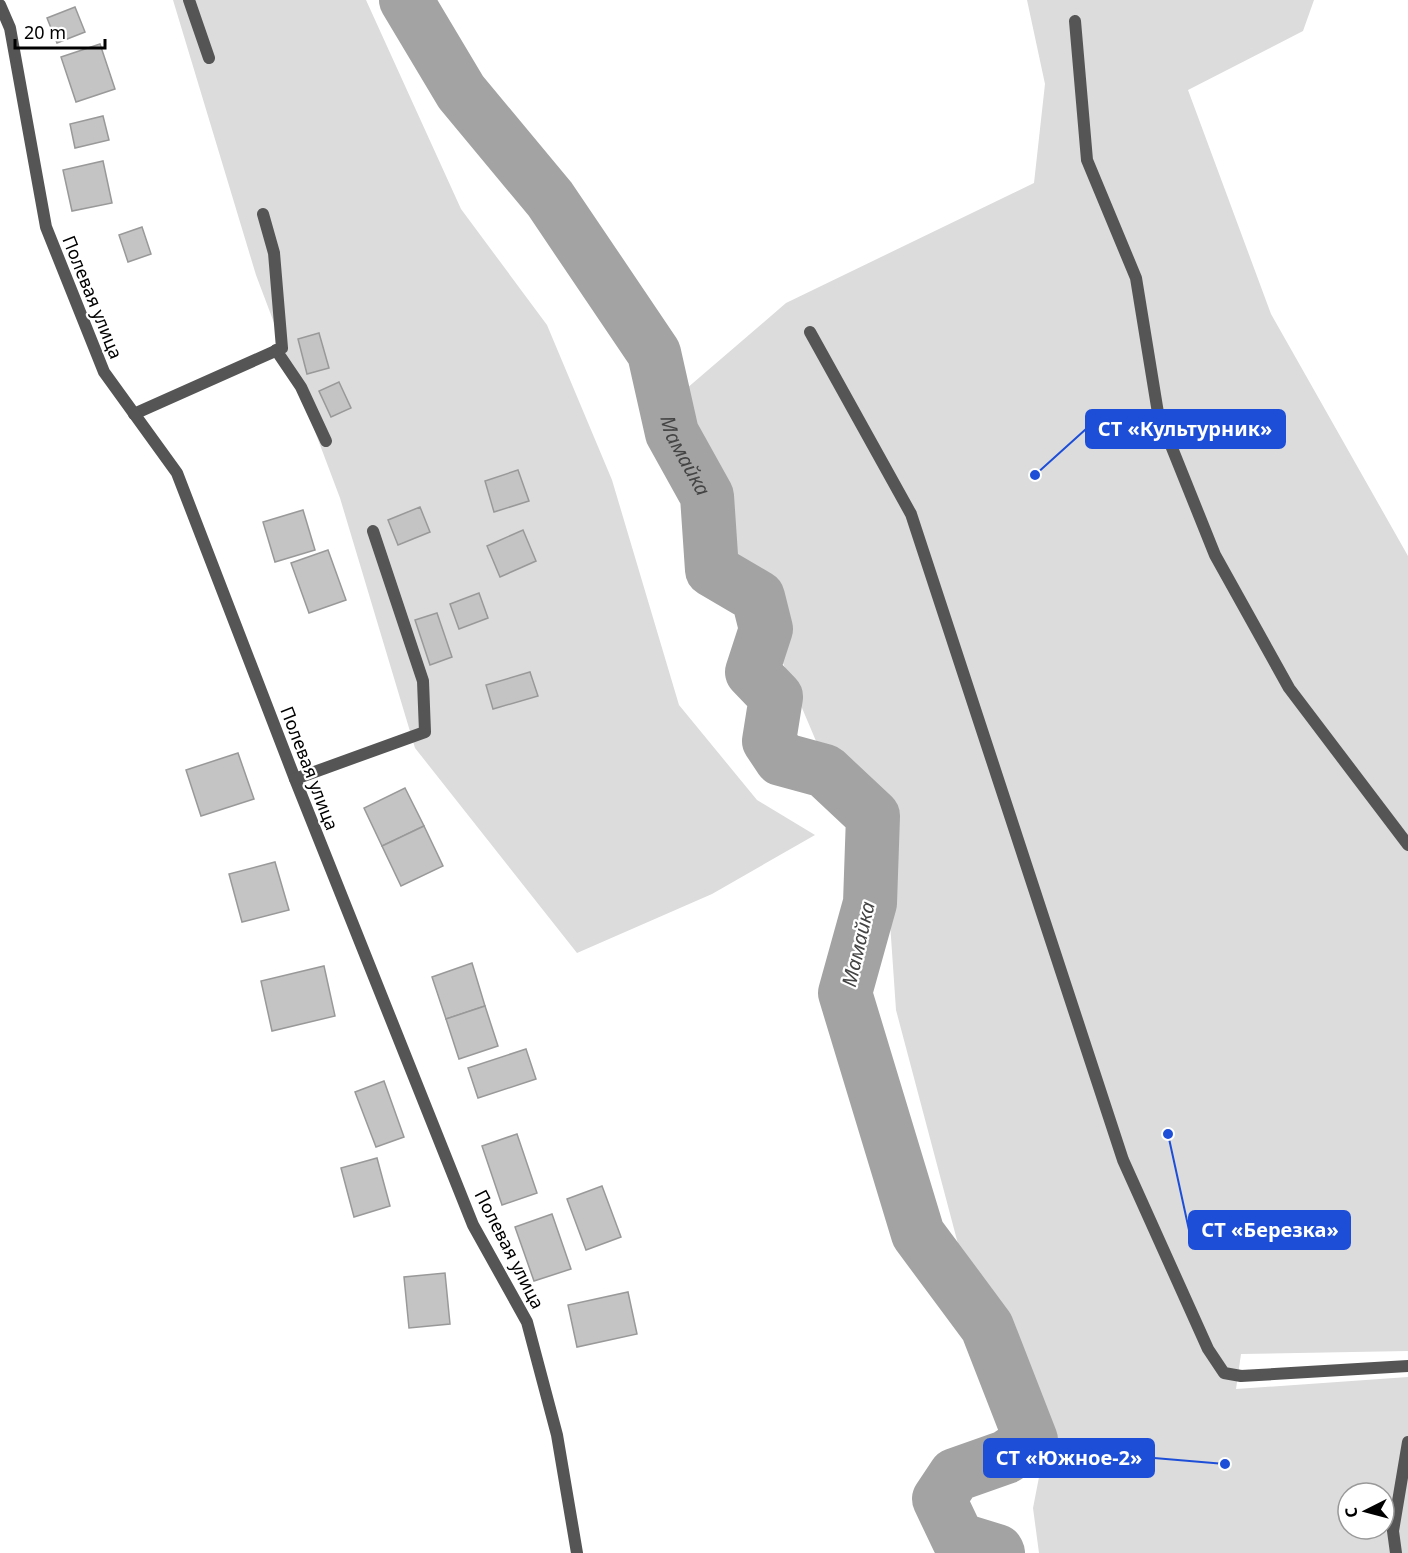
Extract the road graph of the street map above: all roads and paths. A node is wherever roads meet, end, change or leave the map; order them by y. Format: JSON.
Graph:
{"nodes":[{"id":1,"x":189,"y":0,"type":"edge"},
{"id":2,"x":0,"y":5,"type":"edge"},
{"id":3,"x":1075,"y":21,"type":"dead end"},
{"id":4,"x":209,"y":58,"type":"dead end"},
{"id":5,"x":263,"y":214,"type":"dead end"},
{"id":6,"x":810,"y":332,"type":"dead end"},
{"id":7,"x":276,"y":350,"type":"junction"},
{"id":8,"x":134,"y":414,"type":"junction"},
{"id":9,"x":327,"y":441,"type":"dead end"},
{"id":10,"x":373,"y":531,"type":"dead end"},
{"id":11,"x":295,"y":779,"type":"junction"},
{"id":12,"x":1408,"y":845,"type":"edge"},
{"id":13,"x":1408,"y":1366,"type":"edge"},
{"id":14,"x":1408,"y":1442,"type":"edge"},
{"id":15,"x":577,"y":1553,"type":"edge"},
{"id":16,"x":1396,"y":1553,"type":"edge"}],
"edges":[{"from":1,"to":4,"type":"street"},
{"from":2,"to":8,"type":"street","name":"Полевая улица"},
{"from":3,"to":12,"type":"street"},
{"from":5,"to":7,"type":"street"},
{"from":6,"to":13,"type":"street"},
{"from":7,"to":8,"type":"street"},
{"from":7,"to":9,"type":"street"},
{"from":8,"to":11,"type":"street","name":"Полевая улица"},
{"from":10,"to":11,"type":"street"},
{"from":11,"to":15,"type":"street","name":"Полевая улица"},
{"from":14,"to":16,"type":"street"}]}
